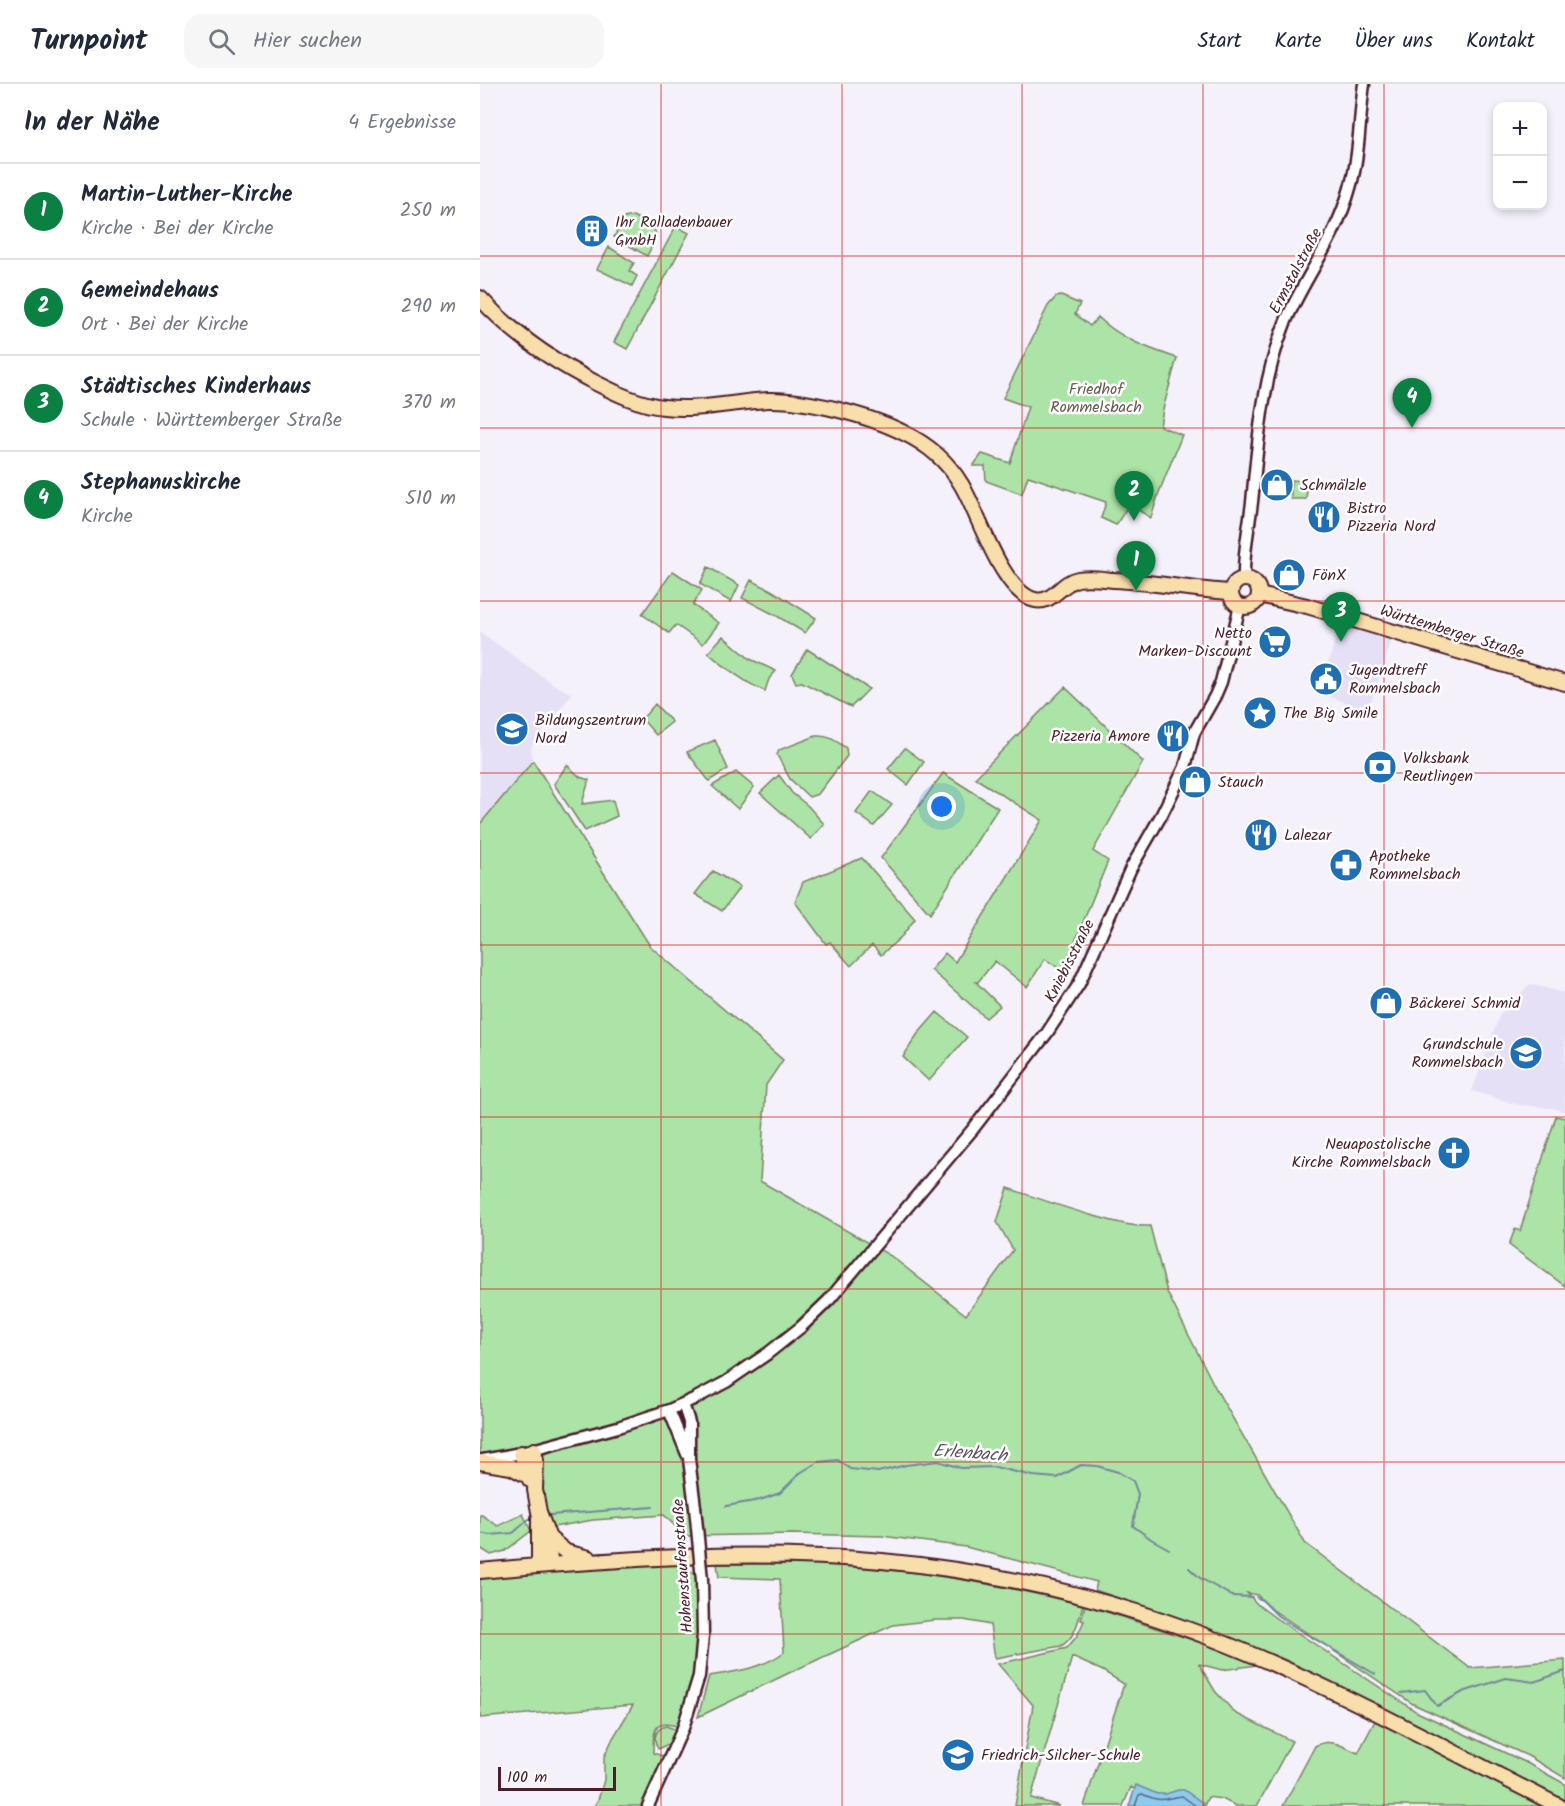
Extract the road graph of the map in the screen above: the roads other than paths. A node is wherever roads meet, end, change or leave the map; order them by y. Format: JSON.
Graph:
{"nodes":[{"id":1,"x":1364,"y":84,"type":"edge"},
{"id":2,"x":480,"y":298,"type":"edge"},
{"id":3,"x":1244,"y":579,"type":"junction"},
{"id":4,"x":1231,"y":592,"type":"junction"},
{"id":5,"x":1259,"y":595,"type":"junction"},
{"id":6,"x":1240,"y":606,"type":"junction"},
{"id":7,"x":1565,"y":683,"type":"edge"},
{"id":8,"x":682,"y":1404,"type":"junction"},
{"id":9,"x":669,"y":1410,"type":"junction"},
{"id":10,"x":527,"y":1451,"type":"junction"},
{"id":11,"x":689,"y":1459,"type":"junction"},
{"id":12,"x":480,"y":1462,"type":"edge"},
{"id":13,"x":528,"y":1476,"type":"junction"},
{"id":14,"x":535,"y":1490,"type":"junction"},
{"id":15,"x":544,"y":1537,"type":"junction"},
{"id":16,"x":609,"y":1561,"type":"junction"},
{"id":17,"x":545,"y":1565,"type":"junction"},
{"id":18,"x":480,"y":1570,"type":"edge"},
{"id":19,"x":648,"y":1806,"type":"edge"},
{"id":20,"x":1559,"y":1806,"type":"edge"}],
"edges":[{"from":1,"to":3,"type":"street","name":"Ermstalstraße"},
{"from":2,"to":4,"type":"main road"},
{"from":3,"to":4,"type":"main road"},
{"from":3,"to":5,"type":"main road"},
{"from":4,"to":6,"type":"main road"},
{"from":5,"to":6,"type":"main road"},
{"from":5,"to":7,"type":"main road","name":"Württemberger Straße"},
{"from":6,"to":8,"type":"street","name":"Kniebisstraße"},
{"from":8,"to":9,"type":"street","name":"Kniebisstraße"},
{"from":8,"to":11,"type":"street","name":"Hohenstaufenstraße"},
{"from":9,"to":10,"type":"street","name":"Kniebisstraße"},
{"from":9,"to":11,"type":"street","name":"Hohenstaufenstraße"},
{"from":10,"to":12,"type":"street","name":"Kniebisstraße"},
{"from":10,"to":13,"type":"main road"},
{"from":10,"to":14,"type":"main road"},
{"from":11,"to":19,"type":"street","name":"Hohenstaufenstraße","bridge":true},
{"from":12,"to":13,"type":"main road"},
{"from":13,"to":14,"type":"main road"},
{"from":14,"to":15,"type":"main road"},
{"from":15,"to":16,"type":"main road"},
{"from":15,"to":17,"type":"main road"},
{"from":16,"to":17,"type":"main road"},
{"from":16,"to":20,"type":"main road"},
{"from":17,"to":18,"type":"main road"}]}
